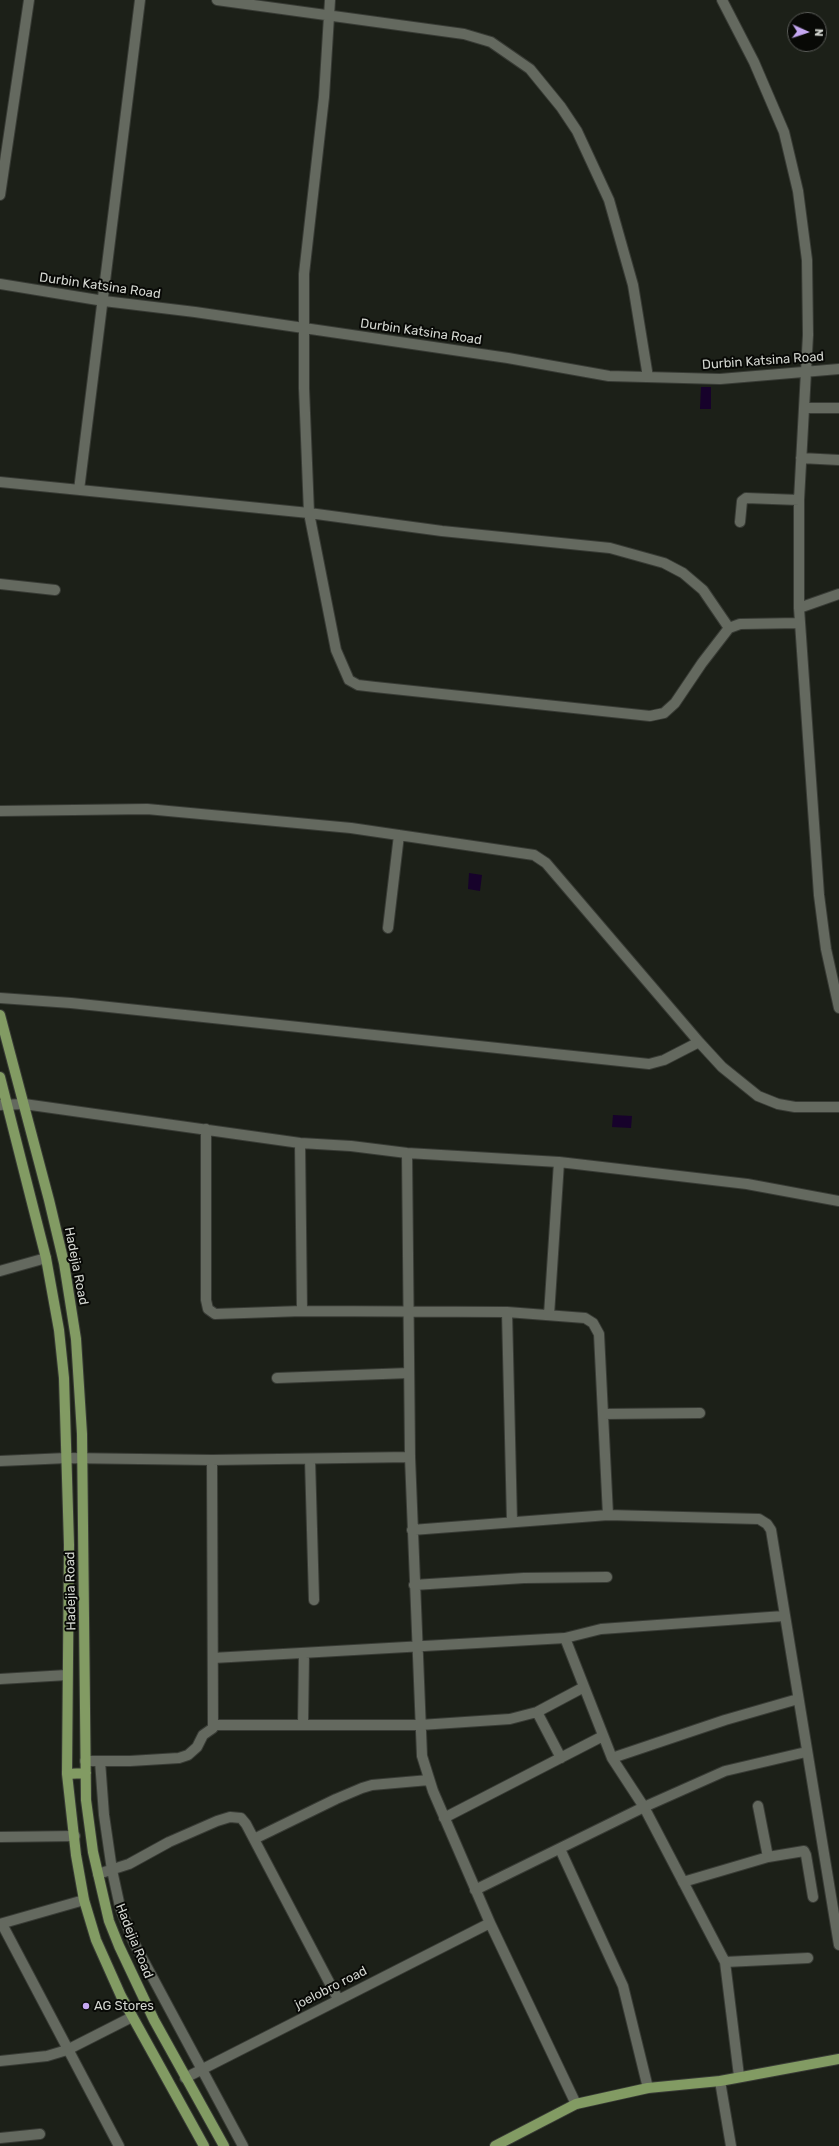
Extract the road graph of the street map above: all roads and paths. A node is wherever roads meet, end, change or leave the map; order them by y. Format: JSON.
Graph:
{"nodes":[{"id":1,"x":29,"y":0,"type":"edge"},
{"id":2,"x":140,"y":0,"type":"edge"},
{"id":3,"x":217,"y":0,"type":"edge"},
{"id":4,"x":330,"y":0,"type":"edge"},
{"id":5,"x":722,"y":0,"type":"edge"},
{"id":6,"x":330,"y":15,"type":"junction"},
{"id":7,"x":0,"y":195,"type":"edge"},
{"id":8,"x":0,"y":284,"type":"edge"},
{"id":9,"x":104,"y":301,"type":"junction"},
{"id":10,"x":304,"y":328,"type":"junction"},
{"id":11,"x":839,"y":369,"type":"edge"},
{"id":12,"x":805,"y":372,"type":"junction"},
{"id":13,"x":648,"y":377,"type":"junction"},
{"id":14,"x":804,"y":408,"type":"junction"},
{"id":15,"x":839,"y":408,"type":"edge"},
{"id":16,"x":801,"y":458,"type":"junction"},
{"id":17,"x":839,"y":460,"type":"edge"},
{"id":18,"x":0,"y":482,"type":"edge"},
{"id":19,"x":79,"y":490,"type":"junction"},
{"id":20,"x":800,"y":500,"type":"junction"},
{"id":21,"x":309,"y":513,"type":"junction"},
{"id":22,"x":740,"y":522,"type":"dead end"},
{"id":23,"x":0,"y":584,"type":"edge"},
{"id":24,"x":55,"y":590,"type":"dead end"},
{"id":25,"x":839,"y":594,"type":"edge"},
{"id":26,"x":799,"y":608,"type":"junction"},
{"id":27,"x":800,"y":623,"type":"junction"},
{"id":28,"x":729,"y":628,"type":"junction"},
{"id":29,"x":0,"y":811,"type":"edge"},
{"id":30,"x":399,"y":835,"type":"junction"},
{"id":31,"x":388,"y":928,"type":"dead end"},
{"id":32,"x":0,"y":998,"type":"edge"},
{"id":33,"x":839,"y":1008,"type":"edge"},
{"id":34,"x":0,"y":1015,"type":"edge"},
{"id":35,"x":699,"y":1042,"type":"junction"},
{"id":36,"x":0,"y":1077,"type":"edge"},
{"id":37,"x":24,"y":1104,"type":"junction"},
{"id":38,"x":4,"y":1105,"type":"edge"},
{"id":39,"x":839,"y":1107,"type":"edge"},
{"id":40,"x":206,"y":1129,"type":"junction"},
{"id":41,"x":300,"y":1143,"type":"junction"},
{"id":42,"x":407,"y":1153,"type":"junction"},
{"id":43,"x":559,"y":1162,"type":"junction"},
{"id":44,"x":839,"y":1201,"type":"edge"},
{"id":45,"x":46,"y":1258,"type":"junction"},
{"id":46,"x":0,"y":1271,"type":"edge"},
{"id":47,"x":302,"y":1311,"type":"junction"},
{"id":48,"x":409,"y":1312,"type":"junction"},
{"id":49,"x":507,"y":1312,"type":"junction"},
{"id":50,"x":549,"y":1315,"type":"junction"},
{"id":51,"x":409,"y":1373,"type":"junction"},
{"id":52,"x":277,"y":1378,"type":"dead end"},
{"id":53,"x":700,"y":1413,"type":"dead end"},
{"id":54,"x":603,"y":1414,"type":"junction"},
{"id":55,"x":410,"y":1457,"type":"junction"},
{"id":56,"x":68,"y":1458,"type":"junction"},
{"id":57,"x":83,"y":1458,"type":"junction"},
{"id":58,"x":310,"y":1459,"type":"junction"},
{"id":59,"x":212,"y":1460,"type":"junction"},
{"id":60,"x":0,"y":1461,"type":"edge"},
{"id":61,"x":608,"y":1515,"type":"junction"},
{"id":62,"x":512,"y":1522,"type":"junction"},
{"id":63,"x":412,"y":1530,"type":"junction"},
{"id":64,"x":607,"y":1577,"type":"dead end"},
{"id":65,"x":414,"y":1585,"type":"junction"},
{"id":66,"x":314,"y":1600,"type":"dead end"},
{"id":67,"x":784,"y":1616,"type":"junction"},
{"id":68,"x":565,"y":1638,"type":"junction"},
{"id":69,"x":417,"y":1646,"type":"junction"},
{"id":70,"x":304,"y":1654,"type":"junction"},
{"id":71,"x":213,"y":1658,"type":"junction"},
{"id":72,"x":67,"y":1675,"type":"junction"},
{"id":73,"x":0,"y":1679,"type":"edge"},
{"id":74,"x":584,"y":1687,"type":"junction"},
{"id":75,"x":798,"y":1699,"type":"junction"},
{"id":76,"x":537,"y":1712,"type":"junction"},
{"id":77,"x":214,"y":1725,"type":"junction"},
{"id":78,"x":303,"y":1725,"type":"junction"},
{"id":79,"x":420,"y":1725,"type":"junction"},
{"id":80,"x":603,"y":1736,"type":"junction"},
{"id":81,"x":806,"y":1752,"type":"junction"},
{"id":82,"x":560,"y":1758,"type":"junction"},
{"id":83,"x":612,"y":1758,"type":"junction"},
{"id":84,"x":86,"y":1761,"type":"junction"},
{"id":85,"x":100,"y":1761,"type":"junction"},
{"id":86,"x":86,"y":1773,"type":"junction"},
{"id":87,"x":66,"y":1774,"type":"junction"},
{"id":88,"x":430,"y":1780,"type":"junction"},
{"id":89,"x":644,"y":1806,"type":"junction"},
{"id":90,"x":758,"y":1806,"type":"dead end"},
{"id":91,"x":444,"y":1818,"type":"junction"},
{"id":92,"x":75,"y":1836,"type":"junction"},
{"id":93,"x":0,"y":1837,"type":"edge"},
{"id":94,"x":254,"y":1839,"type":"junction"},
{"id":95,"x":560,"y":1849,"type":"junction"},
{"id":96,"x":768,"y":1857,"type":"junction"},
{"id":97,"x":112,"y":1870,"type":"junction"},
{"id":98,"x":98,"y":1874,"type":"junction"},
{"id":99,"x":683,"y":1882,"type":"junction"},
{"id":100,"x":475,"y":1890,"type":"junction"},
{"id":101,"x":813,"y":1897,"type":"dead end"},
{"id":102,"x":84,"y":1900,"type":"junction"},
{"id":103,"x":490,"y":1923,"type":"junction"},
{"id":104,"x":1,"y":1924,"type":"edge"},
{"id":105,"x":839,"y":1946,"type":"edge"},
{"id":106,"x":808,"y":1958,"type":"dead end"},
{"id":107,"x":724,"y":1962,"type":"junction"},
{"id":108,"x":338,"y":1999,"type":"junction"},
{"id":109,"x":132,"y":2017,"type":"junction"},
{"id":110,"x":67,"y":2050,"type":"junction"},
{"id":111,"x":839,"y":2059,"type":"edge"},
{"id":112,"x":0,"y":2061,"type":"edge"},
{"id":113,"x":201,"y":2070,"type":"junction"},
{"id":114,"x":739,"y":2076,"type":"junction"},
{"id":115,"x":185,"y":2078,"type":"junction"},
{"id":116,"x":720,"y":2080,"type":"junction"},
{"id":117,"x":648,"y":2088,"type":"junction"},
{"id":118,"x":576,"y":2104,"type":"junction"},
{"id":119,"x":40,"y":2134,"type":"dead end"},
{"id":120,"x":0,"y":2138,"type":"edge"},
{"id":121,"x":119,"y":2146,"type":"edge"},
{"id":122,"x":204,"y":2146,"type":"edge"},
{"id":123,"x":224,"y":2146,"type":"edge"},
{"id":124,"x":243,"y":2146,"type":"edge"},
{"id":125,"x":495,"y":2146,"type":"edge"},
{"id":126,"x":731,"y":2146,"type":"edge"}],
"edges":[{"from":1,"to":7,"type":"street"},
{"from":2,"to":9,"type":"street"},
{"from":3,"to":6,"type":"street"},
{"from":4,"to":6,"type":"street"},
{"from":5,"to":12,"type":"street"},
{"from":6,"to":10,"type":"street"},
{"from":6,"to":13,"type":"street"},
{"from":8,"to":9,"type":"street","name":"Durbin Katsina Road"},
{"from":9,"to":10,"type":"street","name":"Durbin Katsina Road"},
{"from":9,"to":19,"type":"street"},
{"from":10,"to":13,"type":"street","name":"Durbin Katsina Road"},
{"from":10,"to":21,"type":"street"},
{"from":11,"to":12,"type":"street","name":"Durbin Katsina Road"},
{"from":12,"to":13,"type":"street","name":"Durbin Katsina Road"},
{"from":12,"to":14,"type":"street"},
{"from":14,"to":15,"type":"street"},
{"from":14,"to":16,"type":"street"},
{"from":16,"to":17,"type":"street"},
{"from":16,"to":20,"type":"street"},
{"from":18,"to":19,"type":"street"},
{"from":19,"to":21,"type":"street"},
{"from":20,"to":22,"type":"street"},
{"from":20,"to":26,"type":"street"},
{"from":21,"to":28,"type":"street"},
{"from":21,"to":28,"type":"street"},
{"from":23,"to":24,"type":"street"},
{"from":25,"to":26,"type":"street"},
{"from":26,"to":27,"type":"street"},
{"from":27,"to":28,"type":"street"},
{"from":27,"to":33,"type":"street"},
{"from":29,"to":30,"type":"street"},
{"from":30,"to":31,"type":"street"},
{"from":30,"to":35,"type":"street"},
{"from":32,"to":35,"type":"street"},
{"from":34,"to":37,"type":"main road","name":"Hadejia Road"},
{"from":35,"to":39,"type":"street"},
{"from":36,"to":38,"type":"main road","name":"Hadejia Road"},
{"from":37,"to":38,"type":"street"},
{"from":37,"to":40,"type":"street"},
{"from":37,"to":57,"type":"main road","name":"Hadejia Road"},
{"from":38,"to":45,"type":"main road","name":"Hadejia Road"},
{"from":40,"to":41,"type":"street"},
{"from":40,"to":47,"type":"street"},
{"from":41,"to":42,"type":"street"},
{"from":41,"to":47,"type":"street"},
{"from":42,"to":43,"type":"street"},
{"from":42,"to":48,"type":"street"},
{"from":43,"to":44,"type":"street"},
{"from":43,"to":50,"type":"street"},
{"from":45,"to":46,"type":"street"},
{"from":45,"to":56,"type":"main road","name":"Hadejia Road"},
{"from":47,"to":48,"type":"street"},
{"from":48,"to":49,"type":"street"},
{"from":48,"to":51,"type":"street"},
{"from":49,"to":50,"type":"street"},
{"from":49,"to":62,"type":"street"},
{"from":50,"to":54,"type":"street"},
{"from":51,"to":52,"type":"street"},
{"from":51,"to":55,"type":"street"},
{"from":53,"to":54,"type":"street"},
{"from":54,"to":61,"type":"street"},
{"from":55,"to":58,"type":"street"},
{"from":55,"to":63,"type":"street"},
{"from":56,"to":57,"type":"street"},
{"from":56,"to":60,"type":"street"},
{"from":56,"to":72,"type":"main road","name":"Hadejia Road"},
{"from":57,"to":59,"type":"street"},
{"from":57,"to":84,"type":"main road","name":"Hadejia Road"},
{"from":58,"to":59,"type":"street"},
{"from":58,"to":66,"type":"street"},
{"from":59,"to":71,"type":"street"},
{"from":61,"to":62,"type":"street"},
{"from":61,"to":67,"type":"street"},
{"from":62,"to":63,"type":"street"},
{"from":63,"to":65,"type":"street"},
{"from":64,"to":65,"type":"street"},
{"from":65,"to":69,"type":"street"},
{"from":67,"to":68,"type":"street"},
{"from":67,"to":75,"type":"street"},
{"from":68,"to":69,"type":"street"},
{"from":68,"to":74,"type":"street"},
{"from":69,"to":70,"type":"street"},
{"from":69,"to":79,"type":"street"},
{"from":70,"to":71,"type":"street"},
{"from":70,"to":78,"type":"street"},
{"from":71,"to":77,"type":"street"},
{"from":72,"to":73,"type":"street"},
{"from":72,"to":87,"type":"main road","name":"Hadejia Road"},
{"from":74,"to":76,"type":"street"},
{"from":74,"to":80,"type":"street"},
{"from":75,"to":81,"type":"street"},
{"from":75,"to":83,"type":"street"},
{"from":76,"to":79,"type":"street"},
{"from":76,"to":82,"type":"street"},
{"from":77,"to":78,"type":"street"},
{"from":77,"to":85,"type":"street"},
{"from":78,"to":79,"type":"street"},
{"from":79,"to":88,"type":"street"},
{"from":80,"to":82,"type":"street"},
{"from":80,"to":83,"type":"street"},
{"from":81,"to":89,"type":"street"},
{"from":81,"to":105,"type":"street"},
{"from":82,"to":91,"type":"street"},
{"from":83,"to":89,"type":"street"},
{"from":84,"to":85,"type":"street"},
{"from":84,"to":86,"type":"main road","name":"Hadejia Road"},
{"from":85,"to":97,"type":"street"},
{"from":86,"to":87,"type":"main road"},
{"from":86,"to":98,"type":"main road","name":"Hadejia Road"},
{"from":87,"to":92,"type":"main road","name":"Hadejia Road"},
{"from":88,"to":91,"type":"street"},
{"from":88,"to":94,"type":"street"},
{"from":89,"to":95,"type":"street"},
{"from":89,"to":99,"type":"street"},
{"from":90,"to":96,"type":"street"},
{"from":91,"to":100,"type":"street"},
{"from":92,"to":93,"type":"street"},
{"from":92,"to":102,"type":"main road","name":"Hadejia Road"},
{"from":94,"to":97,"type":"street"},
{"from":94,"to":108,"type":"street"},
{"from":95,"to":100,"type":"street"},
{"from":95,"to":117,"type":"street"},
{"from":96,"to":99,"type":"street"},
{"from":96,"to":101,"type":"street"},
{"from":97,"to":98,"type":"street"},
{"from":97,"to":113,"type":"street"},
{"from":98,"to":115,"type":"main road","name":"Hadejia Road"},
{"from":99,"to":107,"type":"street"},
{"from":100,"to":103,"type":"street"},
{"from":102,"to":104,"type":"street"},
{"from":102,"to":109,"type":"main road","name":"Hadejia Road"},
{"from":103,"to":108,"type":"street","name":"joelobro road"},
{"from":103,"to":118,"type":"street"},
{"from":104,"to":110,"type":"street"},
{"from":106,"to":107,"type":"street"},
{"from":107,"to":114,"type":"street"},
{"from":108,"to":113,"type":"street","name":"joelobro road"},
{"from":109,"to":110,"type":"street"},
{"from":109,"to":122,"type":"main road","name":"Hadejia Road"},
{"from":110,"to":112,"type":"street"},
{"from":110,"to":121,"type":"street"},
{"from":111,"to":114,"type":"main road"},
{"from":113,"to":115,"type":"street","name":"joelobro road"},
{"from":113,"to":124,"type":"street"},
{"from":114,"to":116,"type":"main road"},
{"from":115,"to":123,"type":"main road","name":"Hadejia Road"},
{"from":116,"to":117,"type":"main road"},
{"from":116,"to":126,"type":"street"},
{"from":117,"to":118,"type":"main road"},
{"from":118,"to":125,"type":"main road"},
{"from":119,"to":120,"type":"street"}]}
